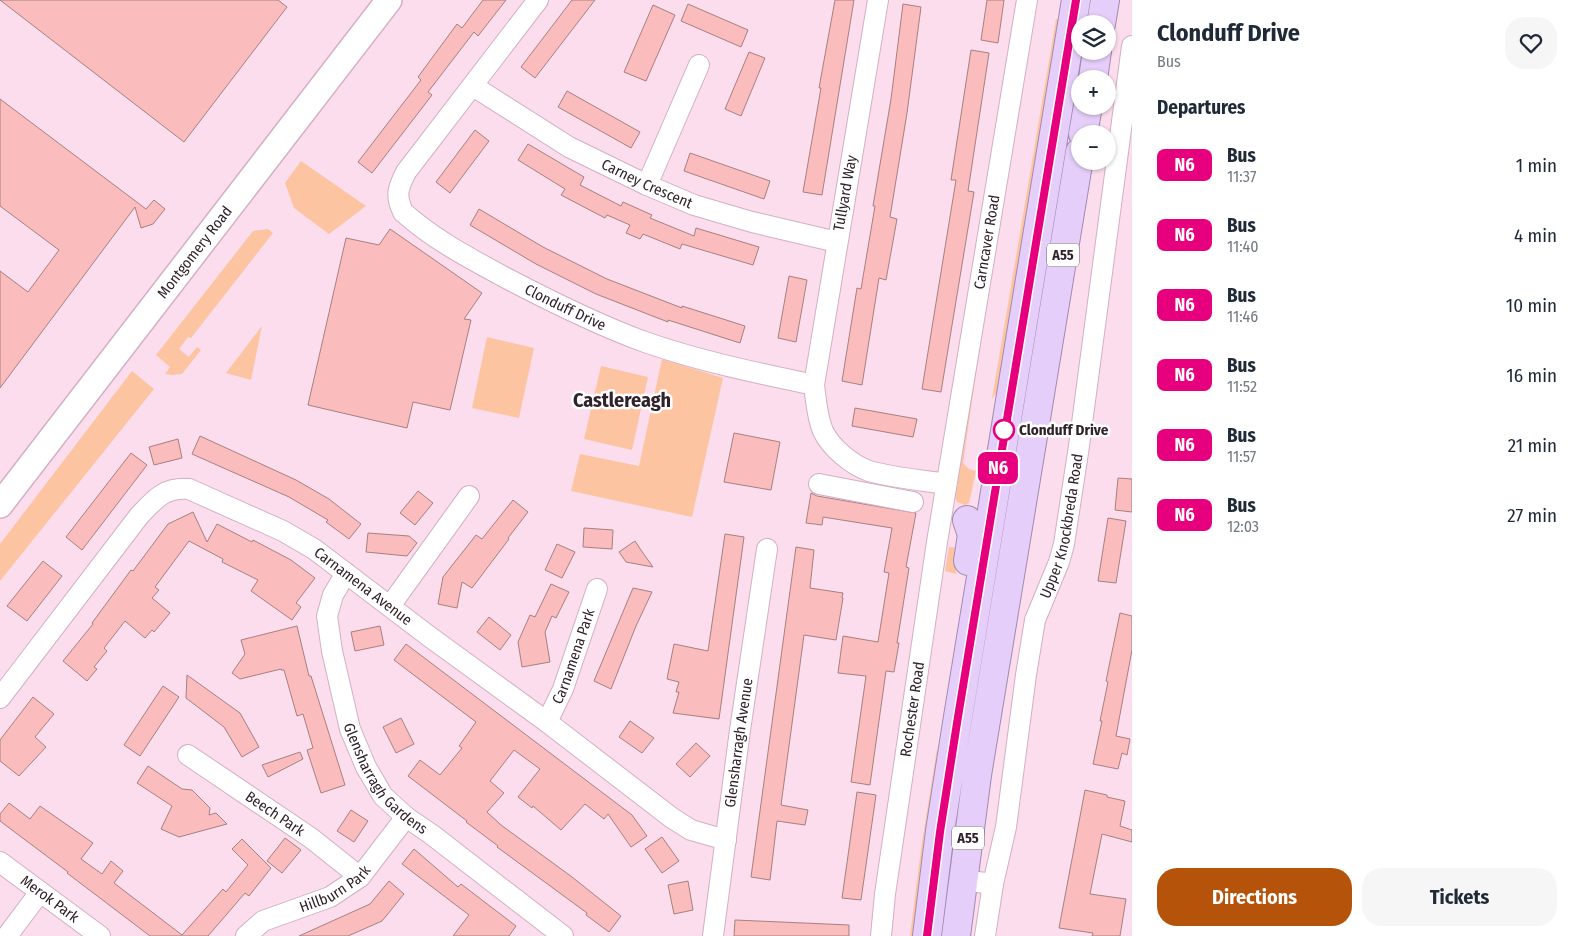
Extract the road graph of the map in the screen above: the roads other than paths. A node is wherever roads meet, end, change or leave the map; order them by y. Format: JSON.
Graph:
{"nodes":[{"id":1,"x":389,"y":0,"type":"edge"},
{"id":2,"x":538,"y":0,"type":"edge"},
{"id":3,"x":878,"y":0,"type":"edge"},
{"id":4,"x":1027,"y":0,"type":"edge"},
{"id":5,"x":1076,"y":0,"type":"edge"},
{"id":6,"x":1105,"y":0,"type":"edge"},
{"id":7,"x":1102,"y":15,"type":"edge"},
{"id":8,"x":1132,"y":46,"type":"edge"},
{"id":9,"x":699,"y":64,"type":"dead end"},
{"id":10,"x":473,"y":86,"type":"junction"},
{"id":11,"x":1077,"y":170,"type":"edge"},
{"id":12,"x":647,"y":184,"type":"junction"},
{"id":13,"x":837,"y":242,"type":"junction"},
{"id":14,"x":814,"y":385,"type":"junction"},
{"id":15,"x":886,"y":474,"type":"junction"},
{"id":16,"x":819,"y":484,"type":"dead end"},
{"id":17,"x":946,"y":484,"type":"junction"},
{"id":18,"x":469,"y":496,"type":"dead end"},
{"id":19,"x":882,"y":496,"type":"junction"},
{"id":20,"x":913,"y":502,"type":"dead end"},
{"id":21,"x":0,"y":505,"type":"edge"},
{"id":22,"x":966,"y":520,"type":"junction"},
{"id":23,"x":1018,"y":530,"type":"junction"},
{"id":24,"x":767,"y":549,"type":"dead end"},
{"id":25,"x":346,"y":573,"type":"junction"},
{"id":26,"x":597,"y":588,"type":"dead end"},
{"id":27,"x":390,"y":606,"type":"junction"},
{"id":28,"x":0,"y":698,"type":"edge"},
{"id":29,"x":547,"y":722,"type":"junction"},
{"id":30,"x":188,"y":755,"type":"dead end"},
{"id":31,"x":406,"y":817,"type":"junction"},
{"id":32,"x":726,"y":840,"type":"junction"},
{"id":33,"x":0,"y":862,"type":"edge"},
{"id":34,"x":360,"y":877,"type":"junction"},
{"id":35,"x":962,"y":880,"type":"junction"},
{"id":36,"x":993,"y":884,"type":"junction"},
{"id":37,"x":40,"y":892,"type":"junction"},
{"id":38,"x":552,"y":933,"type":"edge"},
{"id":39,"x":7,"y":936,"type":"edge"},
{"id":40,"x":100,"y":936,"type":"edge"},
{"id":41,"x":246,"y":936,"type":"edge"},
{"id":42,"x":713,"y":936,"type":"edge"},
{"id":43,"x":881,"y":936,"type":"edge"},
{"id":44,"x":927,"y":936,"type":"edge"},
{"id":45,"x":956,"y":936,"type":"edge"},
{"id":46,"x":985,"y":936,"type":"edge"}],
"edges":[{"from":1,"to":21,"type":"street","name":"Montgomery Road"},
{"from":2,"to":10,"type":"street","name":"Clonduff Drive"},
{"from":3,"to":13,"type":"street","name":"Tullyard Way"},
{"from":4,"to":17,"type":"street","name":"Carncaver Road"},
{"from":5,"to":22,"type":"highway","number":"A55"},
{"from":6,"to":7,"type":"highway"},
{"from":8,"to":36,"type":"street","name":"Upper Knockbreda Road"},
{"from":9,"to":12,"type":"street"},
{"from":10,"to":12,"type":"street","name":"Carney Crescent"},
{"from":10,"to":14,"type":"street","name":"Clonduff Drive"},
{"from":11,"to":23,"type":"highway","number":"A55"},
{"from":12,"to":13,"type":"street","name":"Carney Crescent"},
{"from":13,"to":14,"type":"street","name":"Tullyard Way"},
{"from":14,"to":15,"type":"street"},
{"from":15,"to":17,"type":"street"},
{"from":15,"to":19,"type":"street"},
{"from":16,"to":19,"type":"street"},
{"from":17,"to":22,"type":"street","name":"Rochester Road"},
{"from":18,"to":27,"type":"street"},
{"from":19,"to":20,"type":"street"},
{"from":22,"to":23,"type":"street"},
{"from":22,"to":43,"type":"street","name":"Rochester Road"},
{"from":22,"to":44,"type":"highway","number":"A55"},
{"from":23,"to":35,"type":"highway","number":"A55"},
{"from":24,"to":32,"type":"street","name":"Glensharragh Avenue"},
{"from":25,"to":27,"type":"street","name":"Carnamena Avenue"},
{"from":25,"to":28,"type":"street","name":"Carnamena Avenue"},
{"from":25,"to":31,"type":"street","name":"Glensharragh Gardens"},
{"from":26,"to":29,"type":"street","name":"Carnamena Park"},
{"from":27,"to":29,"type":"street","name":"Carnamena Avenue"},
{"from":29,"to":32,"type":"street","name":"Carnamena Avenue"},
{"from":30,"to":34,"type":"street","name":"Beech Park"},
{"from":31,"to":34,"type":"street","name":"Hillburn Park"},
{"from":31,"to":38,"type":"street","name":"Glensharragh Gardens"},
{"from":32,"to":42,"type":"street","name":"Glensharragh Avenue"},
{"from":33,"to":37,"type":"street","name":"Merok Park"},
{"from":34,"to":41,"type":"street","name":"Hillburn Park"},
{"from":35,"to":36,"type":"street"},
{"from":35,"to":45,"type":"highway","number":"A55"},
{"from":36,"to":46,"type":"street","name":"Upper Knockbreda Road"},
{"from":37,"to":39,"type":"street"},
{"from":37,"to":40,"type":"street","name":"Merok Park"}]}
